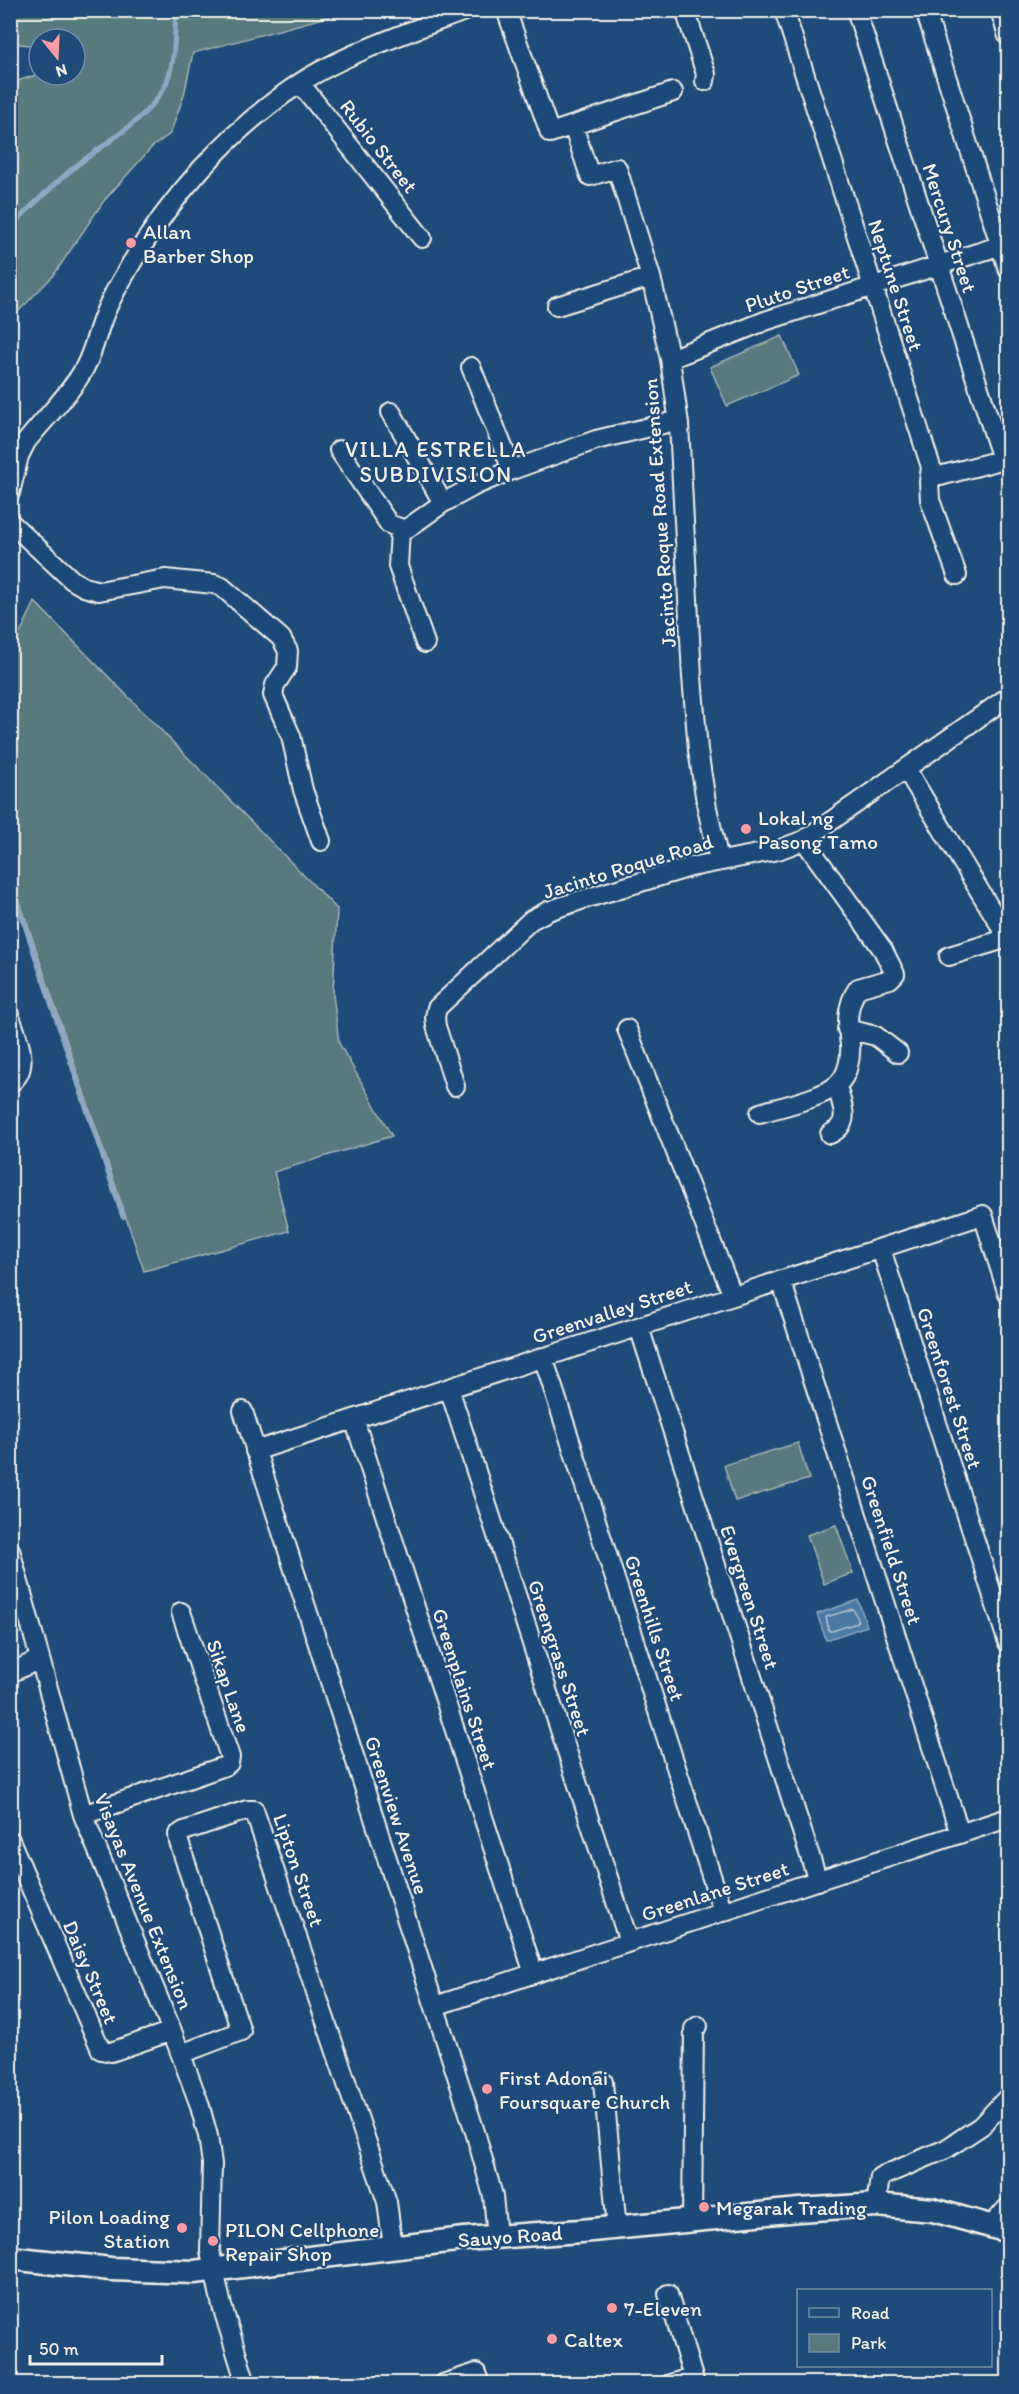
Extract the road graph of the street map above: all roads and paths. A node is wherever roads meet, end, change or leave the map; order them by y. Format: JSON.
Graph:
{"nodes":[{"id":1,"x":467,"y":10,"type":"edge"},
{"id":2,"x":506,"y":10,"type":"edge"},
{"id":3,"x":685,"y":10,"type":"edge"},
{"id":4,"x":783,"y":10,"type":"edge"},
{"id":5,"x":856,"y":10,"type":"edge"},
{"id":6,"x":925,"y":10,"type":"edge"},
{"id":7,"x":1000,"y":10,"type":"edge"},
{"id":8,"x":1008,"y":36,"type":"edge"},
{"id":9,"x":705,"y":81,"type":"dead end"},
{"id":10,"x":300,"y":83,"type":"junction"},
{"id":11,"x":674,"y":92,"type":"dead end"},
{"id":12,"x":573,"y":126,"type":"junction"},
{"id":13,"x":422,"y":238,"type":"dead end"},
{"id":14,"x":1005,"y":244,"type":"edge"},
{"id":15,"x":939,"y":265,"type":"junction"},
{"id":16,"x":1008,"y":269,"type":"edge"},
{"id":17,"x":651,"y":277,"type":"junction"},
{"id":18,"x":873,"y":286,"type":"junction"},
{"id":19,"x":557,"y":306,"type":"dead end"},
{"id":20,"x":670,"y":359,"type":"junction"},
{"id":21,"x":471,"y":367,"type":"dead end"},
{"id":22,"x":391,"y":412,"type":"dead end"},
{"id":23,"x":680,"y":424,"type":"junction"},
{"id":24,"x":339,"y":450,"type":"dead end"},
{"id":25,"x":1005,"y":458,"type":"edge"},
{"id":26,"x":931,"y":467,"type":"junction"},
{"id":27,"x":512,"y":470,"type":"junction"},
{"id":28,"x":10,"y":493,"type":"edge"},
{"id":29,"x":443,"y":503,"type":"junction"},
{"id":30,"x":10,"y":522,"type":"edge"},
{"id":31,"x":400,"y":529,"type":"junction"},
{"id":32,"x":957,"y":575,"type":"dead end"},
{"id":33,"x":425,"y":643,"type":"dead end"},
{"id":34,"x":1008,"y":697,"type":"edge"},
{"id":35,"x":906,"y":769,"type":"junction"},
{"id":36,"x":804,"y":840,"type":"junction"},
{"id":37,"x":321,"y":841,"type":"dead end"},
{"id":38,"x":719,"y":860,"type":"junction"},
{"id":39,"x":1008,"y":938,"type":"edge"},
{"id":40,"x":950,"y":956,"type":"dead end"},
{"id":41,"x":10,"y":1017,"type":"edge"},
{"id":42,"x":627,"y":1029,"type":"dead end"},
{"id":43,"x":847,"y":1029,"type":"junction"},
{"id":44,"x":898,"y":1053,"type":"dead end"},
{"id":45,"x":10,"y":1083,"type":"edge"},
{"id":46,"x":837,"y":1085,"type":"junction"},
{"id":47,"x":454,"y":1086,"type":"dead end"},
{"id":48,"x":760,"y":1113,"type":"dead end"},
{"id":49,"x":830,"y":1134,"type":"dead end"},
{"id":50,"x":881,"y":1249,"type":"junction"},
{"id":51,"x":781,"y":1280,"type":"junction"},
{"id":52,"x":1008,"y":1294,"type":"edge"},
{"id":53,"x":733,"y":1296,"type":"junction"},
{"id":54,"x":639,"y":1327,"type":"junction"},
{"id":55,"x":543,"y":1357,"type":"junction"},
{"id":56,"x":449,"y":1388,"type":"junction"},
{"id":57,"x":243,"y":1411,"type":"dead end"},
{"id":58,"x":354,"y":1419,"type":"junction"},
{"id":59,"x":255,"y":1451,"type":"junction"},
{"id":60,"x":10,"y":1550,"type":"edge"},
{"id":61,"x":181,"y":1612,"type":"dead end"},
{"id":62,"x":1008,"y":1643,"type":"edge"},
{"id":63,"x":40,"y":1659,"type":"junction"},
{"id":64,"x":10,"y":1674,"type":"edge"},
{"id":65,"x":83,"y":1815,"type":"junction"},
{"id":66,"x":1008,"y":1818,"type":"edge"},
{"id":67,"x":960,"y":1834,"type":"junction"},
{"id":68,"x":10,"y":1840,"type":"edge"},
{"id":69,"x":818,"y":1881,"type":"junction"},
{"id":70,"x":723,"y":1912,"type":"junction"},
{"id":71,"x":629,"y":1942,"type":"junction"},
{"id":72,"x":534,"y":1974,"type":"junction"},
{"id":73,"x":435,"y":2006,"type":"junction"},
{"id":74,"x":698,"y":2026,"type":"dead end"},
{"id":75,"x":172,"y":2031,"type":"junction"},
{"id":76,"x":181,"y":2054,"type":"junction"},
{"id":77,"x":603,"y":2082,"type":"dead end"},
{"id":78,"x":1008,"y":2097,"type":"edge"},
{"id":79,"x":876,"y":2205,"type":"junction"},
{"id":80,"x":1008,"y":2207,"type":"edge"},
{"id":81,"x":692,"y":2220,"type":"junction"},
{"id":82,"x":617,"y":2228,"type":"junction"},
{"id":83,"x":1000,"y":2228,"type":"edge"},
{"id":84,"x":497,"y":2236,"type":"junction"},
{"id":85,"x":393,"y":2247,"type":"junction"},
{"id":86,"x":10,"y":2258,"type":"edge"},
{"id":87,"x":213,"y":2270,"type":"junction"},
{"id":88,"x":668,"y":2294,"type":"dead end"},
{"id":89,"x":478,"y":2378,"type":"edge"},
{"id":90,"x":694,"y":2380,"type":"edge"},
{"id":91,"x":246,"y":2384,"type":"edge"},
{"id":92,"x":443,"y":2384,"type":"edge"},
{"id":93,"x":670,"y":2384,"type":"edge"}],
"edges":[{"from":1,"to":10,"type":"street"},
{"from":2,"to":12,"type":"street"},
{"from":3,"to":9,"type":"street"},
{"from":4,"to":18,"type":"street","name":"Neptune Street"},
{"from":5,"to":15,"type":"street","name":"Mercury Street"},
{"from":6,"to":14,"type":"street"},
{"from":7,"to":8,"type":"street"},
{"from":10,"to":13,"type":"street","name":"Rubio Street"},
{"from":10,"to":28,"type":"street"},
{"from":11,"to":12,"type":"street"},
{"from":12,"to":17,"type":"street","name":"Jacinto Roque Road Extension"},
{"from":14,"to":15,"type":"street","name":"Pluto Street"},
{"from":14,"to":16,"type":"street"},
{"from":15,"to":18,"type":"street","name":"Pluto Street"},
{"from":15,"to":25,"type":"street","name":"Mercury Street"},
{"from":17,"to":19,"type":"street"},
{"from":17,"to":20,"type":"street","name":"Jacinto Roque Road Extension"},
{"from":18,"to":20,"type":"street","name":"Pluto Street"},
{"from":18,"to":26,"type":"street","name":"Neptune Street"},
{"from":20,"to":23,"type":"street","name":"Jacinto Roque Road Extension"},
{"from":21,"to":27,"type":"street"},
{"from":22,"to":29,"type":"street"},
{"from":23,"to":27,"type":"street"},
{"from":23,"to":38,"type":"street","name":"Jacinto Roque Road Extension"},
{"from":24,"to":31,"type":"street"},
{"from":25,"to":26,"type":"street"},
{"from":26,"to":32,"type":"street","name":"Neptune Street"},
{"from":27,"to":29,"type":"street"},
{"from":29,"to":31,"type":"street"},
{"from":30,"to":37,"type":"street"},
{"from":31,"to":33,"type":"street"},
{"from":34,"to":35,"type":"street","name":"Jacinto Roque Road"},
{"from":35,"to":36,"type":"street","name":"Jacinto Roque Road"},
{"from":35,"to":39,"type":"street"},
{"from":36,"to":38,"type":"street","name":"Jacinto Roque Road"},
{"from":36,"to":43,"type":"street"},
{"from":38,"to":47,"type":"street","name":"Jacinto Roque Road"},
{"from":39,"to":40,"type":"street"},
{"from":41,"to":45,"type":"street"},
{"from":42,"to":53,"type":"street"},
{"from":43,"to":44,"type":"street"},
{"from":43,"to":46,"type":"street"},
{"from":46,"to":48,"type":"street"},
{"from":46,"to":49,"type":"street"},
{"from":50,"to":51,"type":"street","name":"Greenvalley Street"},
{"from":50,"to":52,"type":"street","name":"Greenvalley Street"},
{"from":50,"to":62,"type":"street","name":"Greenforest Street"},
{"from":51,"to":53,"type":"street","name":"Greenvalley Street"},
{"from":51,"to":67,"type":"street","name":"Greenfield Street"},
{"from":53,"to":54,"type":"street","name":"Greenvalley Street"},
{"from":54,"to":55,"type":"street","name":"Greenvalley Street"},
{"from":54,"to":69,"type":"street","name":"Evergreen Street"},
{"from":55,"to":56,"type":"street","name":"Greenvalley Street"},
{"from":55,"to":70,"type":"street","name":"Greenhills Street"},
{"from":56,"to":58,"type":"street","name":"Greenvalley Street"},
{"from":56,"to":71,"type":"street","name":"Greengrass Street"},
{"from":57,"to":59,"type":"street","name":"Greenview Avenue"},
{"from":58,"to":59,"type":"street","name":"Greenvalley Street"},
{"from":58,"to":72,"type":"street","name":"Greenplains Street"},
{"from":59,"to":73,"type":"street","name":"Greenview Avenue"},
{"from":60,"to":63,"type":"street","name":"Visayas Avenue Extension"},
{"from":61,"to":65,"type":"street","name":"Sikap Lane"},
{"from":63,"to":64,"type":"street"},
{"from":63,"to":65,"type":"street","name":"Visayas Avenue Extension"},
{"from":65,"to":75,"type":"street","name":"Visayas Avenue Extension"},
{"from":66,"to":67,"type":"street","name":"Greenlane Street"},
{"from":67,"to":69,"type":"street","name":"Greenlane Street"},
{"from":68,"to":75,"type":"street","name":"Daisy Street"},
{"from":69,"to":70,"type":"street","name":"Greenlane Street"},
{"from":70,"to":71,"type":"street","name":"Greenlane Street"},
{"from":71,"to":72,"type":"street","name":"Greenlane Street"},
{"from":72,"to":73,"type":"street","name":"Greenlane Street"},
{"from":73,"to":84,"type":"street","name":"Greenview Avenue"},
{"from":74,"to":81,"type":"street"},
{"from":75,"to":76,"type":"street","name":"Visayas Avenue Extension"},
{"from":76,"to":85,"type":"street","name":"Lipton Street"},
{"from":76,"to":87,"type":"street","name":"Visayas Avenue Extension"},
{"from":77,"to":82,"type":"street"},
{"from":78,"to":79,"type":"street"},
{"from":79,"to":81,"type":"main road","name":"Sauyo Road"},
{"from":79,"to":83,"type":"main road","name":"Sauyo Road"},
{"from":80,"to":83,"type":"street"},
{"from":81,"to":82,"type":"main road","name":"Sauyo Road"},
{"from":82,"to":84,"type":"main road","name":"Sauyo Road"},
{"from":84,"to":85,"type":"main road","name":"Sauyo Road"},
{"from":85,"to":87,"type":"main road","name":"Sauyo Road"},
{"from":86,"to":87,"type":"main road","name":"Sauyo Road"},
{"from":87,"to":91,"type":"street","name":"Visayas Avenue Extension"},
{"from":88,"to":90,"type":"street"},
{"from":89,"to":92,"type":"street"},
{"from":90,"to":93,"type":"street"}]}
